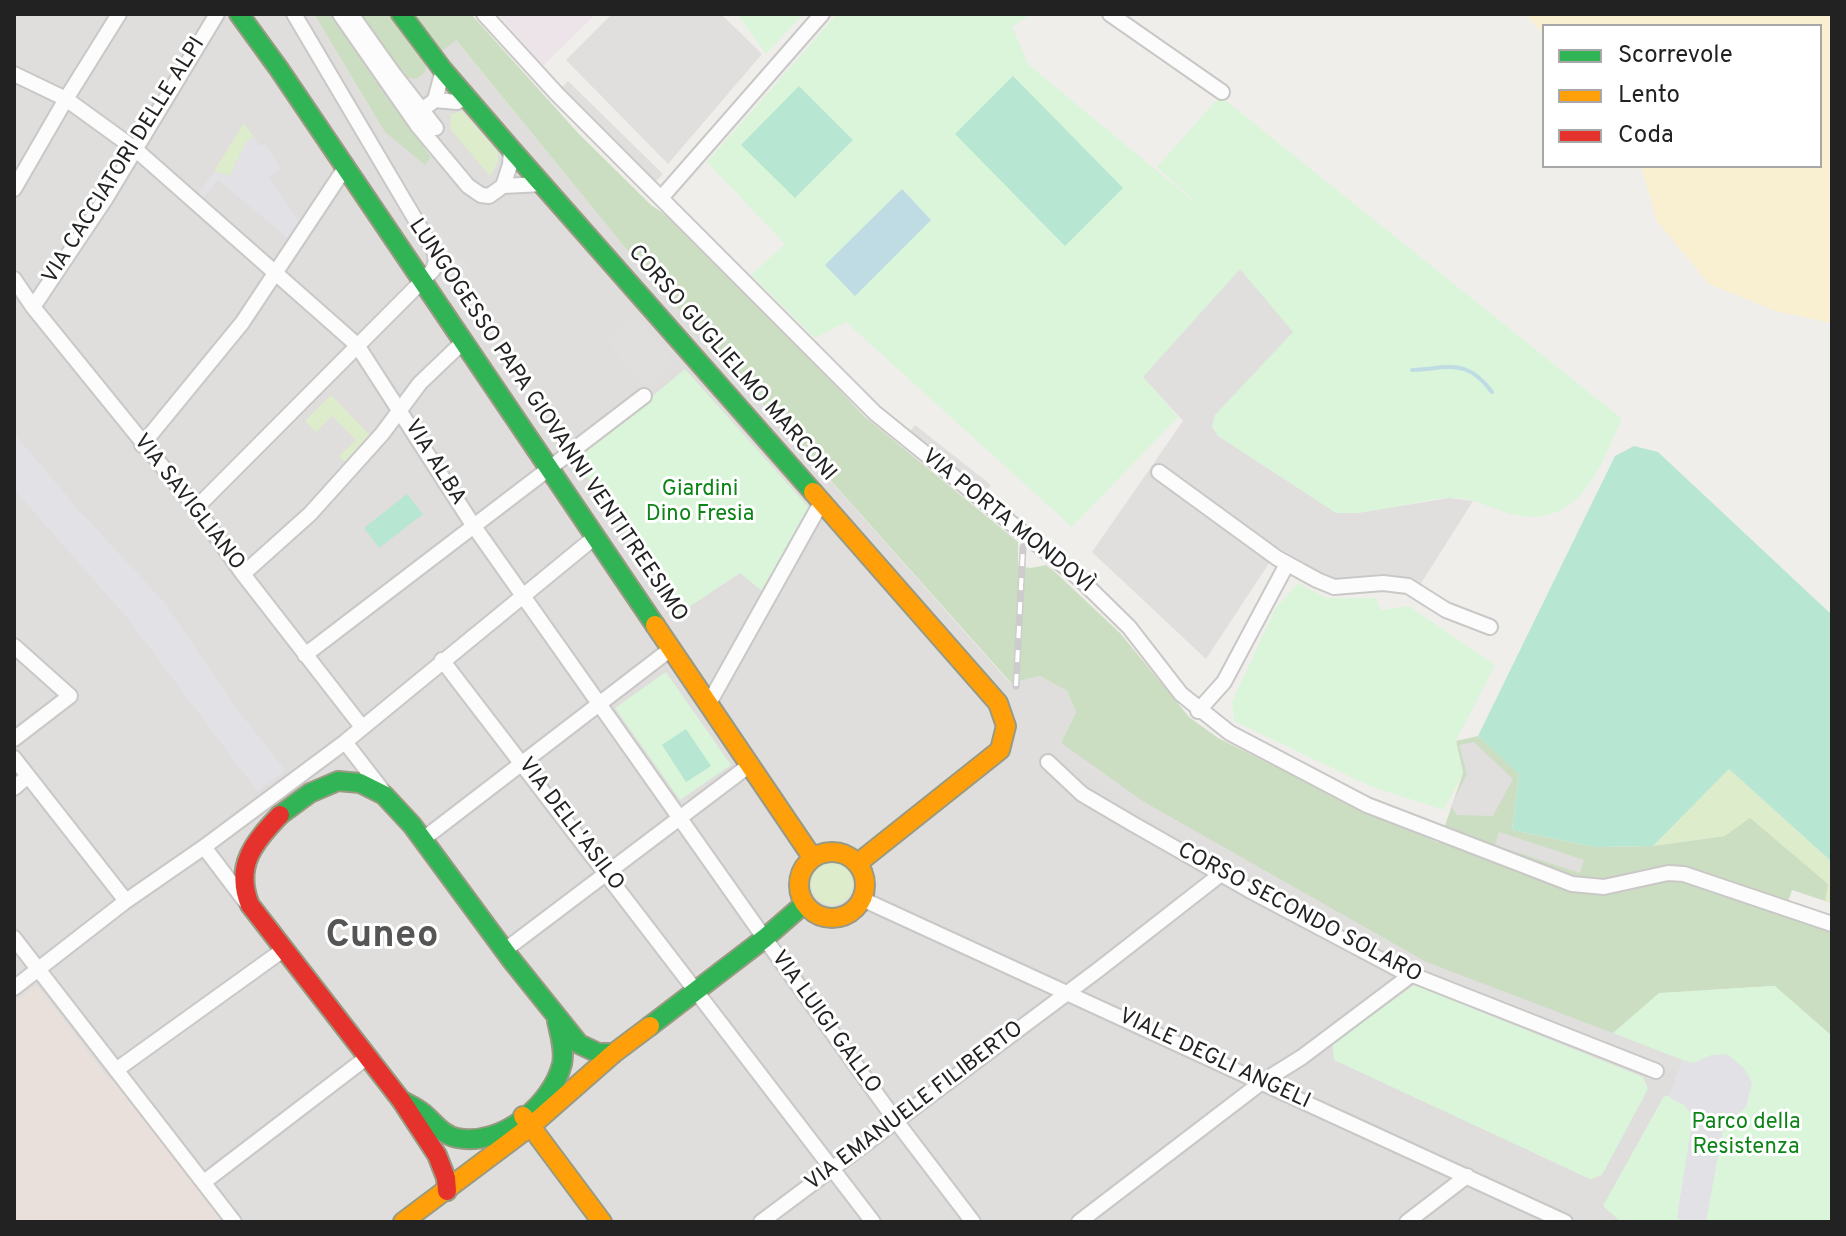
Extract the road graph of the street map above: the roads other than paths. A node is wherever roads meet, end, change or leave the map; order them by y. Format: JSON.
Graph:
{"nodes":[{"id":1,"x":119,"y":14,"type":"edge"},
{"id":2,"x":217,"y":14,"type":"edge"},
{"id":3,"x":239,"y":14,"type":"edge"},
{"id":4,"x":294,"y":14,"type":"edge"},
{"id":5,"x":340,"y":14,"type":"edge"},
{"id":6,"x":351,"y":14,"type":"edge"},
{"id":7,"x":401,"y":14,"type":"edge"},
{"id":8,"x":484,"y":14,"type":"edge"},
{"id":9,"x":822,"y":14,"type":"edge"},
{"id":10,"x":1110,"y":14,"type":"edge"},
{"id":11,"x":443,"y":70,"type":"junction"},
{"id":12,"x":14,"y":74,"type":"edge"},
{"id":13,"x":1222,"y":92,"type":"dead end"},
{"id":14,"x":467,"y":97,"type":"junction"},
{"id":15,"x":66,"y":99,"type":"junction"},
{"id":16,"x":435,"y":100,"type":"junction"},
{"id":17,"x":422,"y":110,"type":"junction"},
{"id":18,"x":436,"y":128,"type":"dead end"},
{"id":19,"x":135,"y":149,"type":"junction"},
{"id":20,"x":511,"y":149,"type":"junction"},
{"id":21,"x":345,"y":168,"type":"junction"},
{"id":22,"x":543,"y":184,"type":"junction"},
{"id":23,"x":503,"y":186,"type":"junction"},
{"id":24,"x":14,"y":189,"type":"edge"},
{"id":25,"x":661,"y":198,"type":"junction"},
{"id":26,"x":276,"y":273,"type":"junction"},
{"id":27,"x":14,"y":279,"type":"edge"},
{"id":28,"x":422,"y":281,"type":"junction"},
{"id":29,"x":33,"y":307,"type":"junction"},
{"id":30,"x":463,"y":342,"type":"junction"},
{"id":31,"x":357,"y":345,"type":"junction"},
{"id":32,"x":644,"y":396,"type":"dead end"},
{"id":33,"x":400,"y":410,"type":"junction"},
{"id":34,"x":142,"y":445,"type":"junction"},
{"id":35,"x":548,"y":468,"type":"junction"},
{"id":36,"x":1159,"y":472,"type":"dead end"},
{"id":37,"x":821,"y":503,"type":"junction"},
{"id":38,"x":196,"y":508,"type":"junction"},
{"id":39,"x":473,"y":525,"type":"junction"},
{"id":40,"x":595,"y":537,"type":"junction"},
{"id":41,"x":1287,"y":564,"type":"junction"},
{"id":42,"x":243,"y":574,"type":"junction"},
{"id":43,"x":523,"y":595,"type":"junction"},
{"id":44,"x":1490,"y":627,"type":"dead end"},
{"id":45,"x":14,"y":646,"type":"edge"},
{"id":46,"x":672,"y":648,"type":"junction"},
{"id":47,"x":305,"y":655,"type":"junction"},
{"id":48,"x":442,"y":660,"type":"junction"},
{"id":49,"x":600,"y":703,"type":"junction"},
{"id":50,"x":708,"y":705,"type":"junction"},
{"id":51,"x":1198,"y":711,"type":"junction"},
{"id":52,"x":362,"y":727,"type":"junction"},
{"id":53,"x":14,"y":739,"type":"edge"},
{"id":54,"x":345,"y":742,"type":"junction"},
{"id":55,"x":14,"y":758,"type":"edge"},
{"id":56,"x":1048,"y":762,"type":"dead end"},
{"id":57,"x":524,"y":764,"type":"junction"},
{"id":58,"x":751,"y":764,"type":"junction"},
{"id":59,"x":28,"y":776,"type":"junction"},
{"id":60,"x":14,"y":788,"type":"edge"},
{"id":61,"x":279,"y":792,"type":"junction"},
{"id":62,"x":390,"y":801,"type":"junction"},
{"id":63,"x":291,"y":808,"type":"junction"},
{"id":64,"x":680,"y":817,"type":"junction"},
{"id":65,"x":422,"y":840,"type":"junction"},
{"id":66,"x":204,"y":847,"type":"junction"},
{"id":67,"x":812,"y":857,"type":"junction"},
{"id":68,"x":858,"y":863,"type":"junction"},
{"id":69,"x":606,"y":873,"type":"junction"},
{"id":70,"x":1221,"y":874,"type":"junction"},
{"id":71,"x":862,"y":899,"type":"junction"},
{"id":72,"x":126,"y":901,"type":"junction"},
{"id":73,"x":804,"y":904,"type":"junction"},
{"id":74,"x":252,"y":910,"type":"junction"},
{"id":75,"x":1832,"y":924,"type":"edge"},
{"id":76,"x":14,"y":938,"type":"edge"},
{"id":77,"x":765,"y":938,"type":"junction"},
{"id":78,"x":283,"y":950,"type":"junction"},
{"id":79,"x":505,"y":950,"type":"junction"},
{"id":80,"x":39,"y":969,"type":"junction"},
{"id":81,"x":1411,"y":975,"type":"junction"},
{"id":82,"x":14,"y":988,"type":"edge"},
{"id":83,"x":697,"y":991,"type":"junction"},
{"id":84,"x":1068,"y":992,"type":"junction"},
{"id":85,"x":556,"y":1017,"type":"junction"},
{"id":86,"x":614,"y":1053,"type":"junction"},
{"id":87,"x":366,"y":1058,"type":"junction"},
{"id":88,"x":116,"y":1070,"type":"junction"},
{"id":89,"x":1656,"y":1071,"type":"dead end"},
{"id":90,"x":1262,"y":1082,"type":"junction"},
{"id":91,"x":401,"y":1100,"type":"junction"},
{"id":92,"x":527,"y":1121,"type":"junction"},
{"id":93,"x":896,"y":1121,"type":"junction"},
{"id":94,"x":833,"y":1169,"type":"junction"},
{"id":95,"x":1467,"y":1176,"type":"junction"},
{"id":96,"x":204,"y":1182,"type":"junction"},
{"id":97,"x":447,"y":1191,"type":"junction"},
{"id":98,"x":234,"y":1222,"type":"edge"},
{"id":99,"x":403,"y":1222,"type":"edge"},
{"id":100,"x":602,"y":1222,"type":"edge"},
{"id":101,"x":761,"y":1222,"type":"edge"},
{"id":102,"x":873,"y":1222,"type":"edge"},
{"id":103,"x":973,"y":1222,"type":"edge"},
{"id":104,"x":1079,"y":1222,"type":"edge"},
{"id":105,"x":1407,"y":1222,"type":"edge"},
{"id":106,"x":1565,"y":1222,"type":"edge"}],
"edges":[{"from":1,"to":15,"type":"street"},
{"from":2,"to":19,"type":"street","name":"VIA CACCIATORI DELLE ALPI"},
{"from":3,"to":21,"type":"street","name":"LUNGOGESSO PAPA GIOVANNI VENTITREESIMO"},
{"from":4,"to":28,"type":"street"},
{"from":5,"to":23,"type":"street"},
{"from":6,"to":17,"type":"street"},
{"from":7,"to":11,"type":"street","name":"CORSO GUGLIELMO MARCONI"},
{"from":8,"to":25,"type":"street","name":"VIA PORTA MONDOVÌ"},
{"from":9,"to":25,"type":"street"},
{"from":10,"to":13,"type":"street"},
{"from":11,"to":14,"type":"street","name":"CORSO GUGLIELMO MARCONI"},
{"from":11,"to":16,"type":"street"},
{"from":12,"to":15,"type":"street","name":"VIA ALBA"},
{"from":14,"to":16,"type":"street"},
{"from":14,"to":20,"type":"street","name":"CORSO GUGLIELMO MARCONI"},
{"from":15,"to":19,"type":"street","name":"VIA ALBA"},
{"from":15,"to":24,"type":"street"},
{"from":16,"to":17,"type":"street"},
{"from":17,"to":18,"type":"street"},
{"from":19,"to":26,"type":"street","name":"VIA ALBA"},
{"from":19,"to":29,"type":"street","name":"VIA CACCIATORI DELLE ALPI"},
{"from":20,"to":22,"type":"street","name":"CORSO GUGLIELMO MARCONI"},
{"from":20,"to":23,"type":"street"},
{"from":21,"to":26,"type":"street"},
{"from":21,"to":28,"type":"street","name":"LUNGOGESSO PAPA GIOVANNI VENTITREESIMO"},
{"from":22,"to":23,"type":"street"},
{"from":22,"to":37,"type":"street","name":"CORSO GUGLIELMO MARCONI"},
{"from":25,"to":51,"type":"street","name":"VIA PORTA MONDOVÌ"},
{"from":26,"to":31,"type":"street","name":"VIA ALBA"},
{"from":26,"to":34,"type":"street"},
{"from":27,"to":29,"type":"street","name":"VIA SAVIGLIANO"},
{"from":28,"to":30,"type":"street","name":"LUNGOGESSO PAPA GIOVANNI VENTITREESIMO"},
{"from":28,"to":31,"type":"street"},
{"from":29,"to":34,"type":"street","name":"VIA SAVIGLIANO"},
{"from":30,"to":33,"type":"street"},
{"from":30,"to":35,"type":"street","name":"LUNGOGESSO PAPA GIOVANNI VENTITREESIMO"},
{"from":31,"to":33,"type":"street","name":"VIA ALBA"},
{"from":31,"to":38,"type":"street"},
{"from":32,"to":35,"type":"street"},
{"from":33,"to":39,"type":"street","name":"VIA ALBA"},
{"from":33,"to":42,"type":"street"},
{"from":34,"to":38,"type":"street","name":"VIA SAVIGLIANO"},
{"from":35,"to":39,"type":"street"},
{"from":35,"to":40,"type":"street","name":"LUNGOGESSO PAPA GIOVANNI VENTITREESIMO"},
{"from":36,"to":41,"type":"street"},
{"from":37,"to":50,"type":"street"},
{"from":37,"to":68,"type":"street","name":"CORSO GUGLIELMO MARCONI"},
{"from":38,"to":42,"type":"street","name":"VIA SAVIGLIANO"},
{"from":39,"to":43,"type":"street","name":"VIA ALBA"},
{"from":39,"to":47,"type":"street"},
{"from":40,"to":43,"type":"street"},
{"from":40,"to":46,"type":"street","name":"LUNGOGESSO PAPA GIOVANNI VENTITREESIMO"},
{"from":41,"to":44,"type":"street"},
{"from":41,"to":51,"type":"street"},
{"from":42,"to":47,"type":"street","name":"VIA SAVIGLIANO"},
{"from":43,"to":48,"type":"street"},
{"from":43,"to":49,"type":"street","name":"VIA ALBA"},
{"from":45,"to":53,"type":"street"},
{"from":46,"to":49,"type":"street"},
{"from":46,"to":50,"type":"street","name":"LUNGOGESSO PAPA GIOVANNI VENTITREESIMO"},
{"from":47,"to":52,"type":"street","name":"VIA SAVIGLIANO"},
{"from":48,"to":52,"type":"street"},
{"from":48,"to":57,"type":"street","name":"VIA DELL'ASILO"},
{"from":49,"to":57,"type":"street"},
{"from":49,"to":64,"type":"street","name":"VIA ALBA"},
{"from":50,"to":58,"type":"street","name":"LUNGOGESSO PAPA GIOVANNI VENTITREESIMO"},
{"from":51,"to":75,"type":"street","name":"VIA PORTA MONDOVÌ"},
{"from":52,"to":54,"type":"street"},
{"from":54,"to":61,"type":"street"},
{"from":54,"to":62,"type":"street"},
{"from":55,"to":59,"type":"street"},
{"from":56,"to":70,"type":"street","name":"CORSO SECONDO SOLARO"},
{"from":57,"to":65,"type":"street"},
{"from":57,"to":69,"type":"street","name":"VIA DELL'ASILO"},
{"from":58,"to":64,"type":"street"},
{"from":58,"to":67,"type":"street","name":"LUNGOGESSO PAPA GIOVANNI VENTITREESIMO"},
{"from":59,"to":60,"type":"street"},
{"from":59,"to":72,"type":"street"},
{"from":61,"to":63,"type":"street"},
{"from":61,"to":66,"type":"street"},
{"from":62,"to":63,"type":"street"},
{"from":62,"to":65,"type":"street"},
{"from":63,"to":74,"type":"street"},
{"from":64,"to":69,"type":"street"},
{"from":64,"to":77,"type":"street","name":"VIA ALBA"},
{"from":65,"to":79,"type":"street"},
{"from":66,"to":72,"type":"street"},
{"from":66,"to":74,"type":"street"},
{"from":67,"to":68,"type":"street"},
{"from":67,"to":73,"type":"street"},
{"from":68,"to":71,"type":"street"},
{"from":69,"to":79,"type":"street"},
{"from":69,"to":83,"type":"street","name":"VIA DELL'ASILO"},
{"from":70,"to":81,"type":"street","name":"CORSO SECONDO SOLARO"},
{"from":70,"to":84,"type":"street","name":"VIA EMANUELE FILIBERTO"},
{"from":71,"to":73,"type":"street"},
{"from":71,"to":84,"type":"street","name":"VIALE DEGLI ANGELI"},
{"from":72,"to":80,"type":"street"},
{"from":73,"to":77,"type":"street"},
{"from":74,"to":78,"type":"street"},
{"from":76,"to":80,"type":"street"},
{"from":77,"to":83,"type":"street"},
{"from":77,"to":93,"type":"street","name":"VIA LUIGI GALLO"},
{"from":78,"to":87,"type":"street"},
{"from":78,"to":88,"type":"street"},
{"from":79,"to":85,"type":"street"},
{"from":80,"to":82,"type":"street"},
{"from":80,"to":88,"type":"street"},
{"from":81,"to":89,"type":"street","name":"CORSO SECONDO SOLARO"},
{"from":81,"to":90,"type":"street"},
{"from":83,"to":86,"type":"street"},
{"from":83,"to":94,"type":"street","name":"VIA DELL'ASILO"},
{"from":84,"to":90,"type":"street","name":"VIALE DEGLI ANGELI"},
{"from":84,"to":93,"type":"street","name":"VIA EMANUELE FILIBERTO"},
{"from":85,"to":86,"type":"street"},
{"from":85,"to":92,"type":"street"},
{"from":86,"to":92,"type":"street"},
{"from":87,"to":91,"type":"street"},
{"from":87,"to":96,"type":"street"},
{"from":88,"to":96,"type":"street"},
{"from":90,"to":95,"type":"street","name":"VIALE DEGLI ANGELI"},
{"from":90,"to":104,"type":"street"},
{"from":91,"to":92,"type":"street"},
{"from":91,"to":97,"type":"street"},
{"from":92,"to":97,"type":"street"},
{"from":92,"to":100,"type":"street"},
{"from":93,"to":94,"type":"street","name":"VIA EMANUELE FILIBERTO"},
{"from":93,"to":103,"type":"street","name":"VIA LUIGI GALLO"},
{"from":94,"to":101,"type":"street","name":"VIA EMANUELE FILIBERTO"},
{"from":94,"to":102,"type":"street","name":"VIA DELL'ASILO"},
{"from":95,"to":105,"type":"street"},
{"from":95,"to":106,"type":"street","name":"VIALE DEGLI ANGELI"},
{"from":96,"to":98,"type":"street"},
{"from":97,"to":99,"type":"street"}]}
